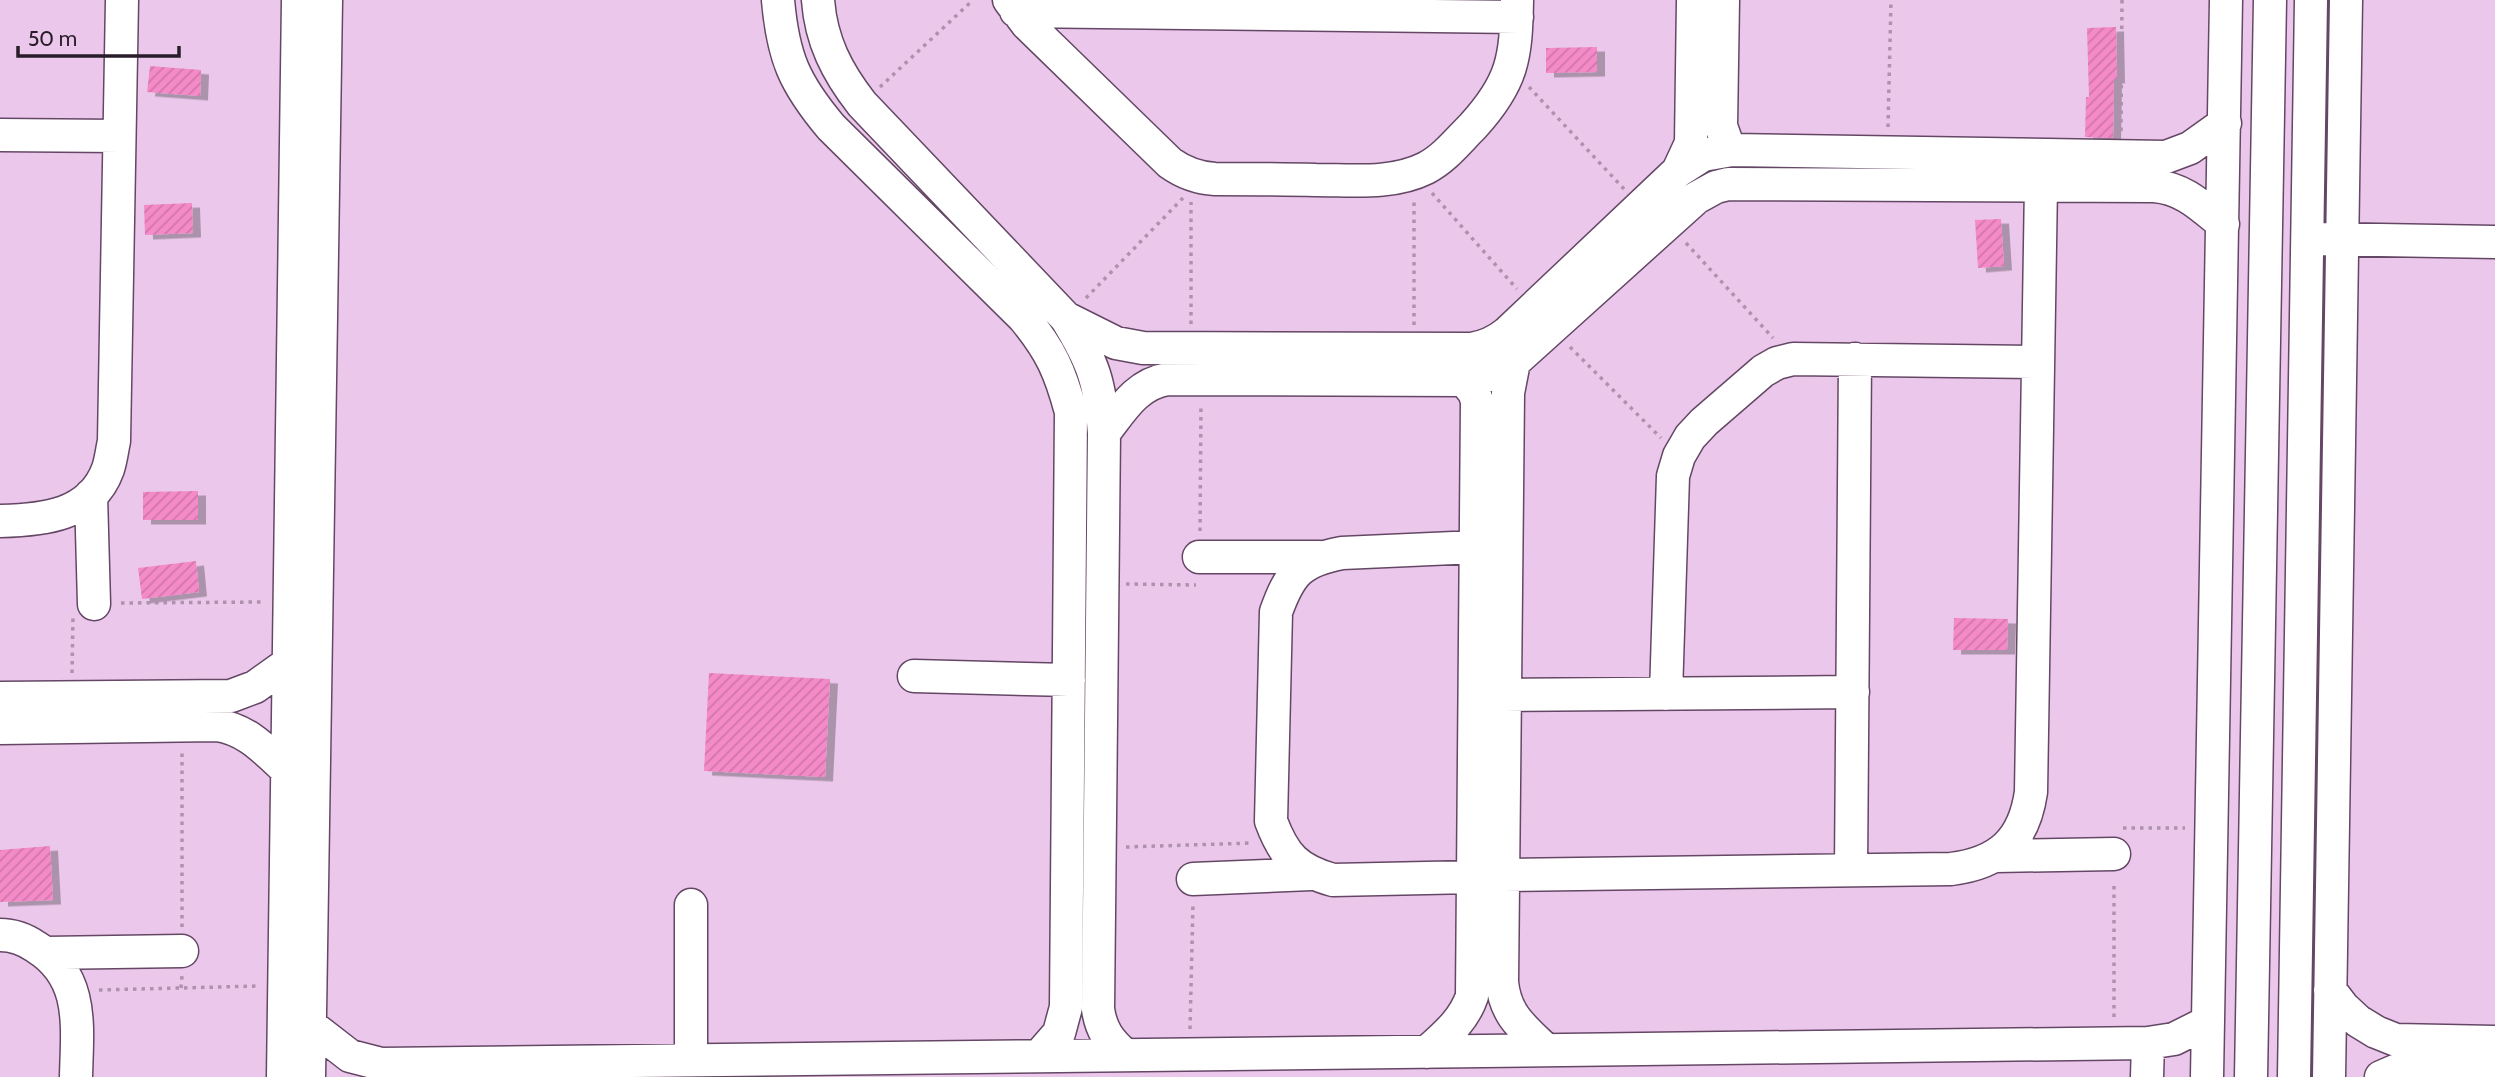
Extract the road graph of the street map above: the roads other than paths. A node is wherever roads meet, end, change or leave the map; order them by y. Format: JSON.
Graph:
{"nodes":[{"id":1,"x":122,"y":0,"type":"edge"},
{"id":2,"x":298,"y":0,"type":"edge"},
{"id":3,"x":326,"y":0,"type":"edge"},
{"id":4,"x":778,"y":0,"type":"edge"},
{"id":5,"x":818,"y":0,"type":"edge"},
{"id":6,"x":1693,"y":0,"type":"edge"},
{"id":7,"x":1723,"y":0,"type":"edge"},
{"id":8,"x":2226,"y":0,"type":"edge"},
{"id":9,"x":2270,"y":0,"type":"edge"},
{"id":10,"x":2311,"y":0,"type":"edge"},
{"id":11,"x":2346,"y":0,"type":"edge"},
{"id":12,"x":1013,"y":5,"type":"edge"},
{"id":13,"x":1517,"y":9,"type":"edge"},
{"id":14,"x":2225,"y":123,"type":"junction"},
{"id":15,"x":0,"y":135,"type":"edge"},
{"id":16,"x":119,"y":136,"type":"junction"},
{"id":17,"x":1732,"y":150,"type":"junction"},
{"id":18,"x":1678,"y":172,"type":"junction"},
{"id":19,"x":2041,"y":185,"type":"junction"},
{"id":20,"x":956,"y":202,"type":"junction"},
{"id":21,"x":2223,"y":224,"type":"junction"},
{"id":22,"x":932,"y":227,"type":"junction"},
{"id":23,"x":2266,"y":238,"type":"junction"},
{"id":24,"x":2307,"y":239,"type":"junction"},
{"id":25,"x":2342,"y":239,"type":"junction"},
{"id":26,"x":2495,"y":242,"type":"edge"},
{"id":27,"x":308,"y":312,"type":"junction"},
{"id":28,"x":1066,"y":318,"type":"junction"},
{"id":29,"x":1543,"y":318,"type":"junction"},
{"id":30,"x":1855,"y":359,"type":"junction"},
{"id":31,"x":1514,"y":362,"type":"junction"},
{"id":32,"x":2038,"y":362,"type":"junction"},
{"id":33,"x":1464,"y":380,"type":"junction"},
{"id":34,"x":1104,"y":433,"type":"junction"},
{"id":35,"x":91,"y":495,"type":"junction"},
{"id":36,"x":0,"y":521,"type":"edge"},
{"id":37,"x":1476,"y":547,"type":"junction"},
{"id":38,"x":1320,"y":557,"type":"junction"},
{"id":39,"x":1199,"y":571,"type":"road end"},
{"id":40,"x":94,"y":604,"type":"road end"},
{"id":41,"x":290,"y":662,"type":"junction"},
{"id":42,"x":914,"y":676,"type":"dead end"},
{"id":43,"x":1069,"y":680,"type":"junction"},
{"id":44,"x":1853,"y":692,"type":"junction"},
{"id":45,"x":1666,"y":694,"type":"junction"},
{"id":46,"x":1505,"y":695,"type":"junction"},
{"id":47,"x":0,"y":698,"type":"edge"},
{"id":48,"x":194,"y":716,"type":"junction"},
{"id":49,"x":0,"y":728,"type":"edge"},
{"id":50,"x":288,"y":771,"type":"junction"},
{"id":51,"x":2114,"y":854,"type":"road end"},
{"id":52,"x":1996,"y":856,"type":"junction"},
{"id":53,"x":1851,"y":870,"type":"junction"},
{"id":54,"x":1311,"y":874,"type":"junction"},
{"id":55,"x":1488,"y":876,"type":"junction"},
{"id":56,"x":1193,"y":878,"type":"road end"},
{"id":57,"x":691,"y":905,"type":"dead end"},
{"id":58,"x":0,"y":935,"type":"edge"},
{"id":59,"x":182,"y":951,"type":"road end"},
{"id":60,"x":46,"y":953,"type":"junction"},
{"id":61,"x":1487,"y":981,"type":"junction"},
{"id":62,"x":2330,"y":990,"type":"junction"},
{"id":63,"x":2208,"y":1022,"type":"junction"},
{"id":64,"x":310,"y":1026,"type":"junction"},
{"id":65,"x":2495,"y":1042,"type":"edge"},
{"id":66,"x":2148,"y":1043,"type":"junction"},
{"id":67,"x":1546,"y":1050,"type":"junction"},
{"id":68,"x":1427,"y":1052,"type":"junction"},
{"id":69,"x":1125,"y":1055,"type":"junction"},
{"id":70,"x":1039,"y":1056,"type":"junction"},
{"id":71,"x":2457,"y":1057,"type":"junction"},
{"id":72,"x":691,"y":1060,"type":"junction"},
{"id":73,"x":1243,"y":1065,"type":"edge"},
{"id":74,"x":381,"y":1070,"type":"edge"},
{"id":75,"x":2495,"y":1073,"type":"edge"},
{"id":76,"x":76,"y":1077,"type":"edge"},
{"id":77,"x":283,"y":1077,"type":"edge"},
{"id":78,"x":309,"y":1077,"type":"edge"},
{"id":79,"x":2147,"y":1077,"type":"edge"},
{"id":80,"x":2207,"y":1077,"type":"edge"},
{"id":81,"x":2251,"y":1077,"type":"edge"},
{"id":82,"x":2294,"y":1077,"type":"edge"},
{"id":83,"x":2329,"y":1077,"type":"edge"},
{"id":84,"x":2381,"y":1077,"type":"edge"}],
"edges":[{"from":1,"to":16,"type":"street"},
{"from":2,"to":27,"type":"street"},
{"from":3,"to":27,"type":"street"},
{"from":4,"to":22,"type":"street"},
{"from":5,"to":20,"type":"street"},
{"from":6,"to":18,"type":"street"},
{"from":7,"to":17,"type":"street"},
{"from":8,"to":14,"type":"street"},
{"from":9,"to":23,"type":"street"},
{"from":10,"to":24,"type":"street"},
{"from":11,"to":25,"type":"street"},
{"from":12,"to":13,"type":"street"},
{"from":12,"to":13,"type":"street"},
{"from":14,"to":17,"type":"street"},
{"from":14,"to":21,"type":"street"},
{"from":15,"to":16,"type":"street"},
{"from":16,"to":35,"type":"street"},
{"from":17,"to":18,"type":"street"},
{"from":18,"to":29,"type":"street"},
{"from":19,"to":21,"type":"street"},
{"from":19,"to":29,"type":"street"},
{"from":19,"to":32,"type":"street"},
{"from":20,"to":22,"type":"street"},
{"from":20,"to":28,"type":"street"},
{"from":21,"to":63,"type":"street"},
{"from":22,"to":43,"type":"street"},
{"from":23,"to":24,"type":"street"},
{"from":23,"to":81,"type":"street"},
{"from":24,"to":25,"type":"street"},
{"from":24,"to":82,"type":"street"},
{"from":25,"to":26,"type":"street"},
{"from":25,"to":62,"type":"street"},
{"from":27,"to":41,"type":"street"},
{"from":27,"to":64,"type":"street"},
{"from":28,"to":29,"type":"street"},
{"from":28,"to":34,"type":"street"},
{"from":29,"to":31,"type":"street"},
{"from":30,"to":32,"type":"street"},
{"from":30,"to":44,"type":"street"},
{"from":30,"to":45,"type":"street"},
{"from":31,"to":33,"type":"street"},
{"from":31,"to":46,"type":"street"},
{"from":32,"to":52,"type":"street"},
{"from":33,"to":34,"type":"street"},
{"from":33,"to":37,"type":"street"},
{"from":34,"to":69,"type":"street"},
{"from":35,"to":36,"type":"street"},
{"from":35,"to":40,"type":"street"},
{"from":37,"to":38,"type":"street"},
{"from":37,"to":55,"type":"street"},
{"from":38,"to":39,"type":"street"},
{"from":38,"to":54,"type":"street"},
{"from":41,"to":48,"type":"street"},
{"from":41,"to":50,"type":"street"},
{"from":42,"to":43,"type":"street"},
{"from":43,"to":70,"type":"street"},
{"from":44,"to":45,"type":"street"},
{"from":44,"to":53,"type":"street"},
{"from":45,"to":46,"type":"street"},
{"from":46,"to":55,"type":"street"},
{"from":47,"to":48,"type":"street"},
{"from":48,"to":49,"type":"street"},
{"from":48,"to":50,"type":"street"},
{"from":50,"to":77,"type":"street"},
{"from":51,"to":52,"type":"street"},
{"from":52,"to":53,"type":"street"},
{"from":53,"to":55,"type":"street"},
{"from":54,"to":55,"type":"street"},
{"from":54,"to":56,"type":"street"},
{"from":55,"to":61,"type":"street"},
{"from":57,"to":72,"type":"street"},
{"from":58,"to":60,"type":"street"},
{"from":59,"to":60,"type":"street"},
{"from":60,"to":76,"type":"street"},
{"from":61,"to":67,"type":"street"},
{"from":61,"to":68,"type":"street"},
{"from":62,"to":71,"type":"street"},
{"from":62,"to":83,"type":"street"},
{"from":63,"to":66,"type":"street"},
{"from":63,"to":80,"type":"street"},
{"from":64,"to":74,"type":"street"},
{"from":64,"to":78,"type":"street"},
{"from":65,"to":71,"type":"street"},
{"from":66,"to":67,"type":"street"},
{"from":66,"to":79,"type":"street"},
{"from":67,"to":68,"type":"street"},
{"from":68,"to":73,"type":"street"},
{"from":69,"to":70,"type":"street"},
{"from":69,"to":73,"type":"street"},
{"from":70,"to":72,"type":"street"},
{"from":71,"to":75,"type":"street"},
{"from":71,"to":84,"type":"street"},
{"from":72,"to":74,"type":"street"}]}
